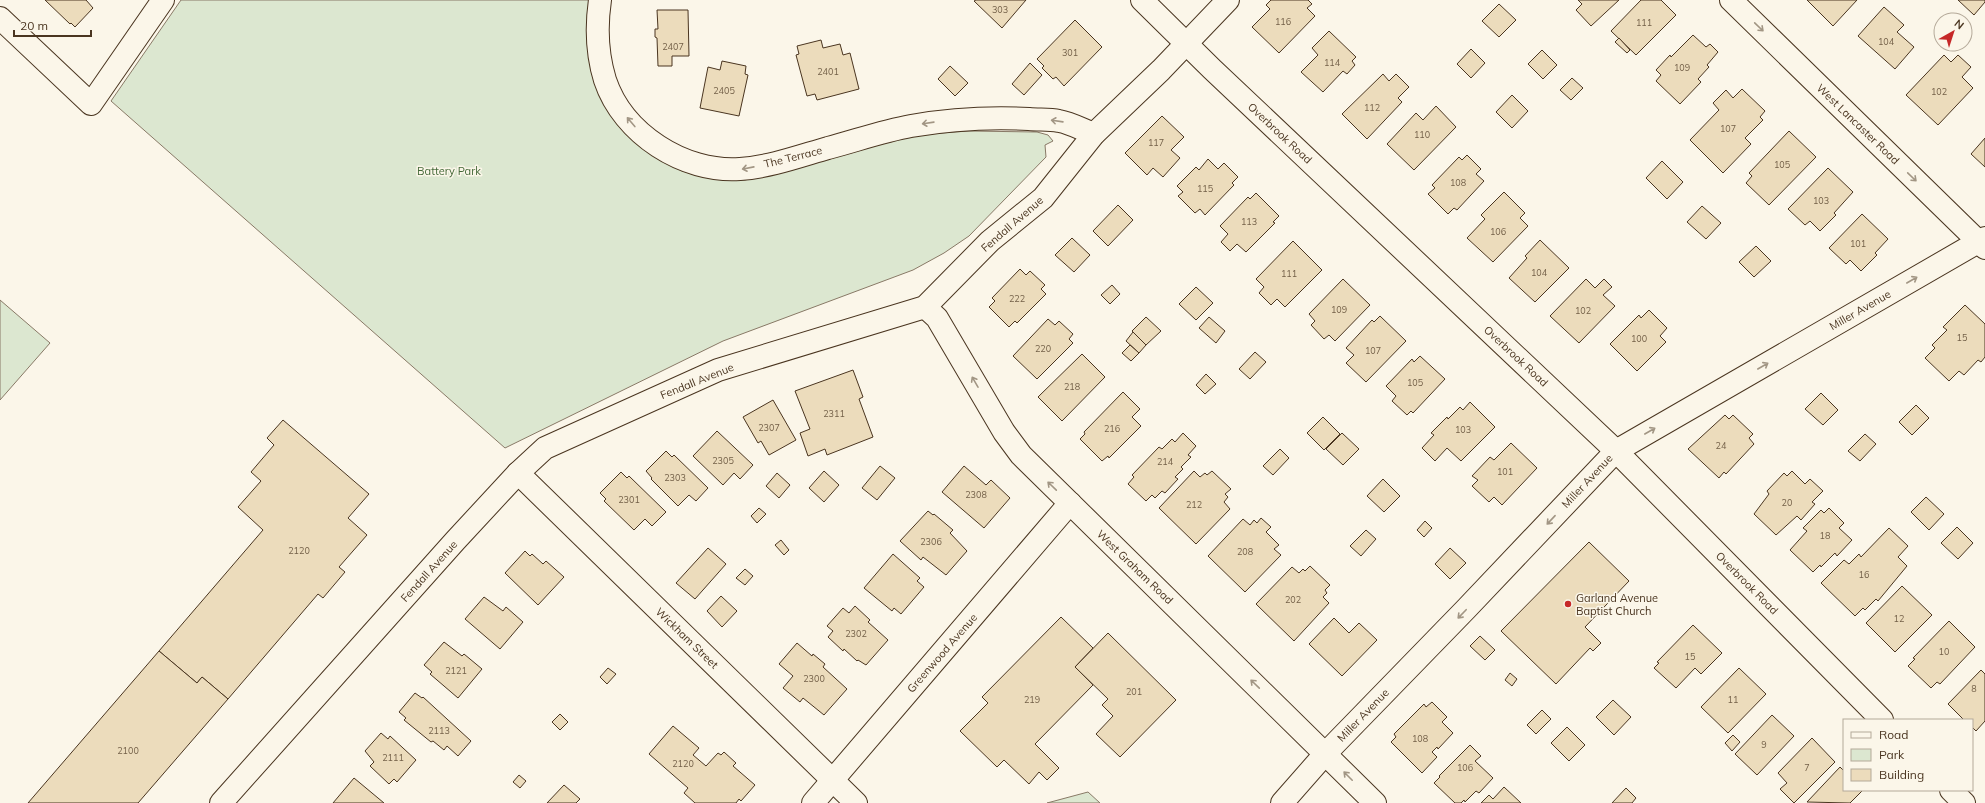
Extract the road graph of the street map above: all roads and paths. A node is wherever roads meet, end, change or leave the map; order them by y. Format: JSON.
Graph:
{"nodes":[{"id":1,"x":163,"y":0,"type":"edge"},
{"id":2,"x":600,"y":0,"type":"edge"},
{"id":3,"x":1142,"y":0,"type":"edge"},
{"id":4,"x":1228,"y":0,"type":"edge"},
{"id":5,"x":1731,"y":0,"type":"edge"},
{"id":6,"x":0,"y":18,"type":"edge"},
{"id":7,"x":1186,"y":43,"type":"junction"},
{"id":8,"x":1094,"y":134,"type":"junction"},
{"id":9,"x":1983,"y":243,"type":"edge"},
{"id":10,"x":925,"y":307,"type":"junction"},
{"id":11,"x":1616,"y":450,"type":"junction"},
{"id":12,"x":518,"y":473,"type":"junction"},
{"id":13,"x":1070,"y":503,"type":"junction"},
{"id":14,"x":1881,"y":719,"type":"edge"},
{"id":15,"x":1325,"y":754,"type":"junction"},
{"id":16,"x":833,"y":780,"type":"junction"},
{"id":17,"x":1952,"y":791,"type":"edge"},
{"id":18,"x":221,"y":803,"type":"edge"},
{"id":19,"x":813,"y":803,"type":"edge"},
{"id":20,"x":856,"y":803,"type":"edge"},
{"id":21,"x":1282,"y":803,"type":"edge"},
{"id":22,"x":1375,"y":803,"type":"edge"},
{"id":23,"x":1964,"y":803,"type":"edge"}],
"edges":[{"from":1,"to":6,"type":"street"},
{"from":8,"to":2,"type":"street","name":"The Terrace","one_way":true},
{"from":3,"to":7,"type":"street","name":"Overbrook Road"},
{"from":4,"to":7,"type":"street","name":"Fendall Avenue"},
{"from":5,"to":9,"type":"street","name":"West Lancaster Road","one_way":true},
{"from":7,"to":8,"type":"street","name":"Fendall Avenue"},
{"from":7,"to":11,"type":"street","name":"Overbrook Road"},
{"from":8,"to":10,"type":"street","name":"Fendall Avenue"},
{"from":11,"to":9,"type":"street","name":"Miller Avenue","one_way":true},
{"from":10,"to":12,"type":"street","name":"Fendall Avenue"},
{"from":13,"to":10,"type":"street","name":"West Graham Road","one_way":true},
{"from":11,"to":14,"type":"street","name":"Overbrook Road"},
{"from":11,"to":15,"type":"street","name":"Miller Avenue","one_way":true},
{"from":12,"to":16,"type":"street","name":"Wickham Street"},
{"from":12,"to":18,"type":"street","name":"Fendall Avenue"},
{"from":15,"to":13,"type":"street","name":"West Graham Road","one_way":true},
{"from":13,"to":16,"type":"street","name":"Greenwood Avenue"},
{"from":15,"to":21,"type":"street","name":"Miller Avenue"},
{"from":22,"to":15,"type":"street","name":"West Graham Road","one_way":true},
{"from":16,"to":19,"type":"street","name":"Greenwood Avenue"},
{"from":16,"to":20,"type":"street","name":"Wickham Street"},
{"from":17,"to":23,"type":"street"}]}
